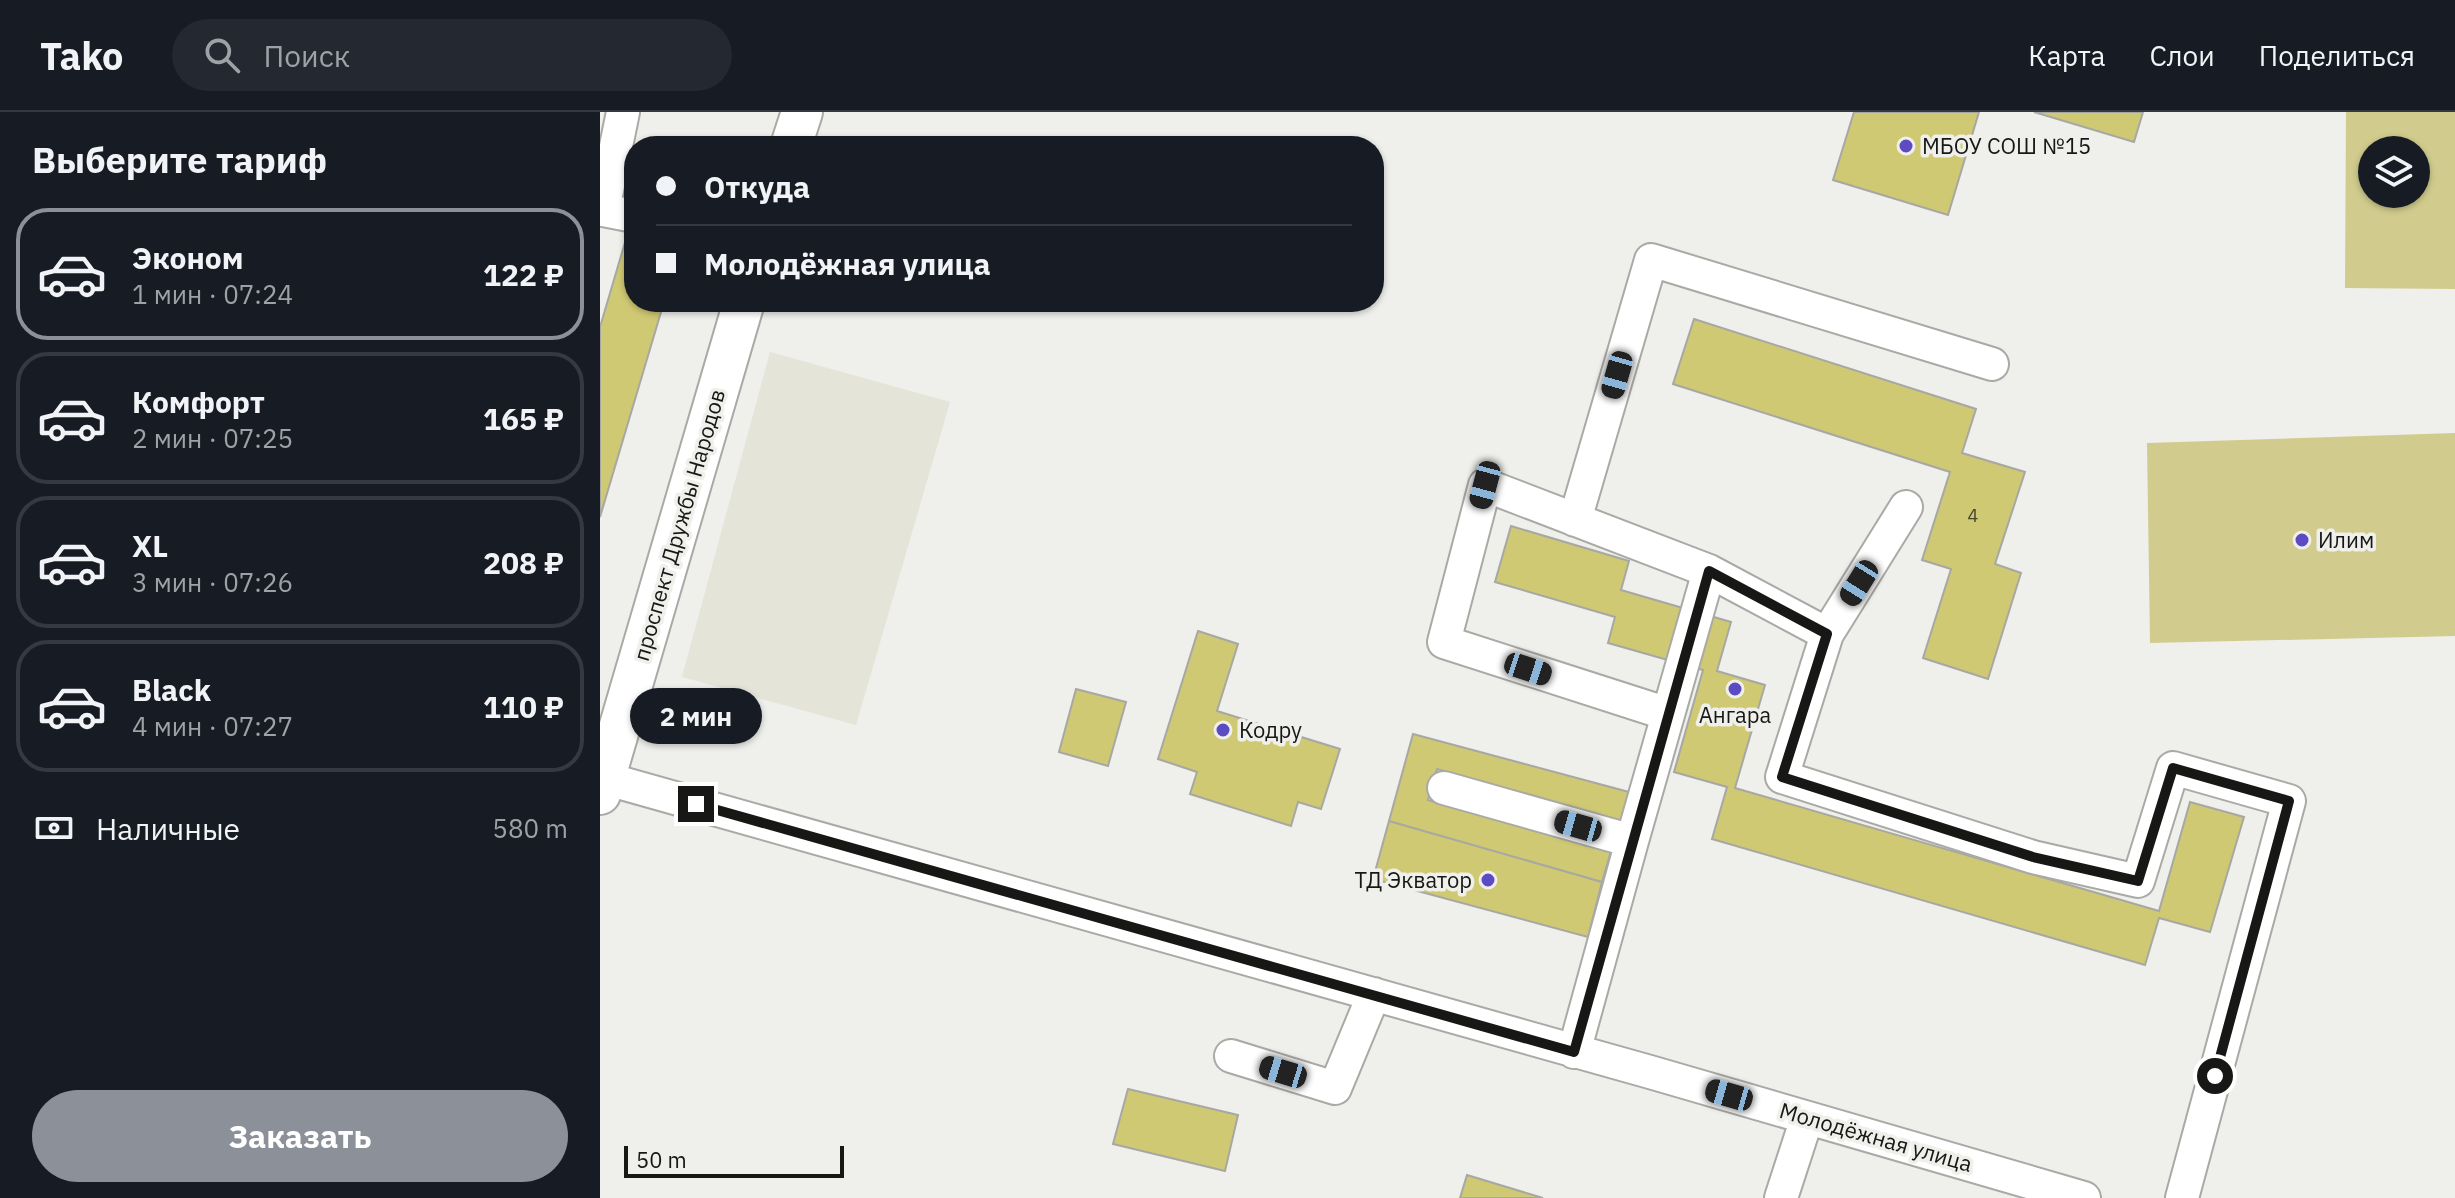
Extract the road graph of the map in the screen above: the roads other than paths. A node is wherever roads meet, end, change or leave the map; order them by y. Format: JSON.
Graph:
{"nodes":[{"id":1,"x":623,"y":112,"type":"edge"},
{"id":2,"x":802,"y":112,"type":"edge"},
{"id":3,"x":794,"y":136,"type":"edge"},
{"id":4,"x":606,"y":168,"type":"edge"},
{"id":5,"x":612,"y":216,"type":"edge"},
{"id":6,"x":741,"y":312,"type":"edge"},
{"id":7,"x":1992,"y":364,"type":"dead end"},
{"id":8,"x":1906,"y":507,"type":"dead end"},
{"id":9,"x":1575,"y":520,"type":"junction"},
{"id":10,"x":1709,"y":571,"type":"junction"},
{"id":11,"x":1827,"y":634,"type":"junction"},
{"id":12,"x":1668,"y":714,"type":"junction"},
{"id":13,"x":601,"y":782,"type":"edge"},
{"id":14,"x":1444,"y":788,"type":"dead end"},
{"id":15,"x":1632,"y":841,"type":"junction"},
{"id":16,"x":1374,"y":994,"type":"junction"},
{"id":17,"x":1574,"y":1052,"type":"junction"},
{"id":18,"x":1231,"y":1056,"type":"dead end"},
{"id":19,"x":1807,"y":1118,"type":"junction"},
{"id":20,"x":1781,"y":1198,"type":"edge"},
{"id":21,"x":2084,"y":1198,"type":"edge"},
{"id":22,"x":2182,"y":1198,"type":"edge"}],
"edges":[{"from":1,"to":4,"type":"street"},
{"from":2,"to":3,"type":"main road"},
{"from":4,"to":5,"type":"street"},
{"from":6,"to":13,"type":"main road","name":"проспект Дружбы Народов"},
{"from":7,"to":9,"type":"street"},
{"from":8,"to":11,"type":"street"},
{"from":9,"to":10,"type":"street"},
{"from":9,"to":12,"type":"street"},
{"from":10,"to":11,"type":"street"},
{"from":10,"to":12,"type":"street"},
{"from":11,"to":22,"type":"street"},
{"from":12,"to":15,"type":"street"},
{"from":13,"to":16,"type":"street","name":"Молодёжная улица"},
{"from":14,"to":15,"type":"street"},
{"from":15,"to":17,"type":"street"},
{"from":16,"to":17,"type":"street","name":"Молодёжная улица"},
{"from":16,"to":18,"type":"street"},
{"from":17,"to":19,"type":"street","name":"Молодёжная улица"},
{"from":19,"to":20,"type":"street"},
{"from":19,"to":21,"type":"street","name":"Молодёжная улица"}]}
